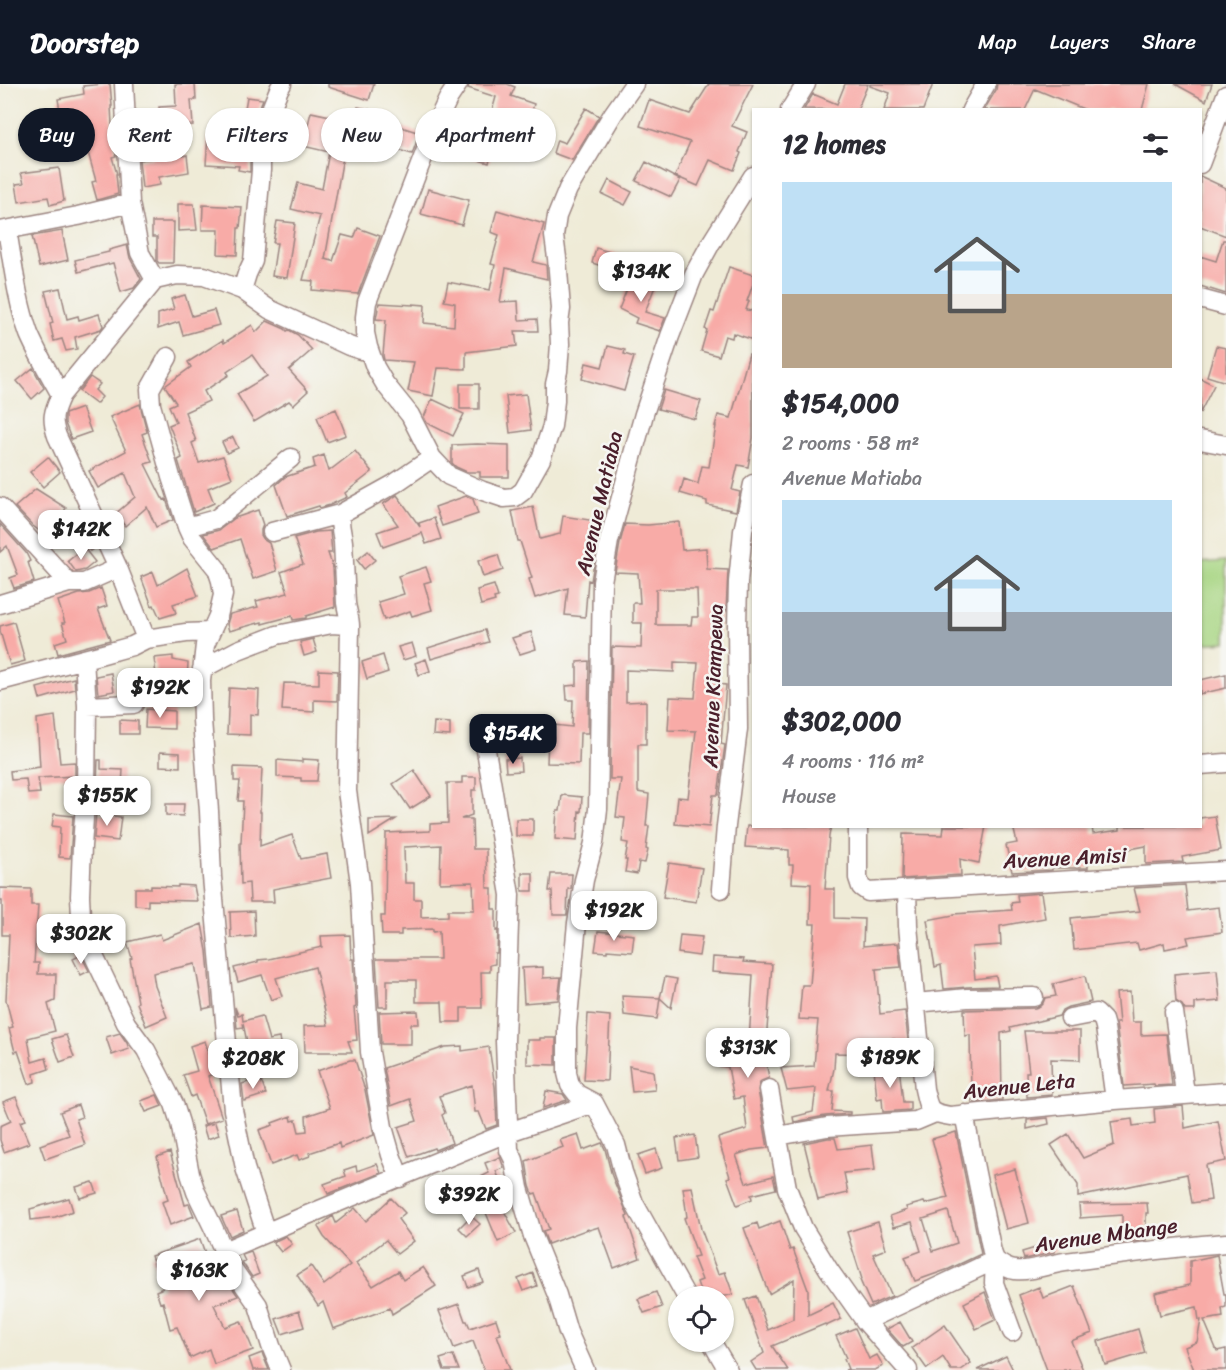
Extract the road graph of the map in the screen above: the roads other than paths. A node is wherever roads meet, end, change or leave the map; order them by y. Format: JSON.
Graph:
{"nodes":[{"id":1,"x":124,"y":84,"type":"edge"},
{"id":2,"x":282,"y":84,"type":"edge"},
{"id":3,"x":459,"y":84,"type":"edge"},
{"id":4,"x":634,"y":84,"type":"edge"},
{"id":5,"x":807,"y":84,"type":"edge"},
{"id":6,"x":986,"y":84,"type":"edge"},
{"id":7,"x":1226,"y":95,"type":"edge"},
{"id":8,"x":791,"y":108,"type":"edge"},
{"id":9,"x":972,"y":108,"type":"edge"},
{"id":10,"x":1218,"y":137,"type":"edge"},
{"id":11,"x":1202,"y":161,"type":"edge"},
{"id":12,"x":752,"y":178,"type":"edge"},
{"id":13,"x":130,"y":203,"type":"junction"},
{"id":14,"x":4,"y":231,"type":"edge"},
{"id":15,"x":155,"y":280,"type":"junction"},
{"id":16,"x":242,"y":290,"type":"junction"},
{"id":17,"x":1202,"y":300,"type":"edge"},
{"id":18,"x":1226,"y":306,"type":"edge"},
{"id":19,"x":368,"y":347,"type":"junction"},
{"id":20,"x":168,"y":357,"type":"dead end"},
{"id":21,"x":61,"y":395,"type":"junction"},
{"id":22,"x":1202,"y":440,"type":"edge"},
{"id":23,"x":1226,"y":445,"type":"edge"},
{"id":24,"x":291,"y":458,"type":"dead end"},
{"id":25,"x":432,"y":458,"type":"junction"},
{"id":26,"x":752,"y":489,"type":"edge"},
{"id":27,"x":0,"y":507,"type":"edge"},
{"id":28,"x":340,"y":514,"type":"junction"},
{"id":29,"x":187,"y":527,"type":"junction"},
{"id":30,"x":272,"y":532,"type":"dead end"},
{"id":31,"x":118,"y":568,"type":"junction"},
{"id":32,"x":69,"y":583,"type":"junction"},
{"id":33,"x":0,"y":604,"type":"edge"},
{"id":34,"x":350,"y":626,"type":"junction"},
{"id":35,"x":210,"y":632,"type":"junction"},
{"id":36,"x":146,"y":639,"type":"junction"},
{"id":37,"x":84,"y":659,"type":"junction"},
{"id":38,"x":202,"y":669,"type":"junction"},
{"id":39,"x":0,"y":681,"type":"edge"},
{"id":40,"x":134,"y":704,"type":"dead end"},
{"id":41,"x":87,"y":706,"type":"junction"},
{"id":42,"x":484,"y":738,"type":"dead end"},
{"id":43,"x":1226,"y":763,"type":"edge"},
{"id":44,"x":1202,"y":765,"type":"edge"},
{"id":45,"x":858,"y":828,"type":"edge"},
{"id":46,"x":1226,"y":871,"type":"edge"},
{"id":47,"x":721,"y":889,"type":"dead end"},
{"id":48,"x":907,"y":890,"type":"junction"},
{"id":49,"x":1034,"y":997,"type":"dead end"},
{"id":50,"x":915,"y":1004,"type":"junction"},
{"id":51,"x":1174,"y":1012,"type":"dead end"},
{"id":52,"x":1070,"y":1018,"type":"dead end"},
{"id":53,"x":769,"y":1089,"type":"dead end"},
{"id":54,"x":1226,"y":1092,"type":"edge"},
{"id":55,"x":1185,"y":1094,"type":"junction"},
{"id":56,"x":1115,"y":1100,"type":"junction"},
{"id":57,"x":594,"y":1103,"type":"junction"},
{"id":58,"x":935,"y":1113,"type":"junction"},
{"id":59,"x":964,"y":1114,"type":"junction"},
{"id":60,"x":509,"y":1132,"type":"junction"},
{"id":61,"x":778,"y":1136,"type":"junction"},
{"id":62,"x":400,"y":1178,"type":"junction"},
{"id":63,"x":266,"y":1233,"type":"junction"},
{"id":64,"x":1226,"y":1243,"type":"edge"},
{"id":65,"x":224,"y":1251,"type":"junction"},
{"id":66,"x":995,"y":1260,"type":"junction"},
{"id":67,"x":680,"y":1286,"type":"edge"},
{"id":68,"x":865,"y":1321,"type":"junction"},
{"id":69,"x":1012,"y":1332,"type":"dead end"},
{"id":70,"x":717,"y":1352,"type":"edge"},
{"id":71,"x":281,"y":1370,"type":"edge"},
{"id":72,"x":585,"y":1370,"type":"edge"},
{"id":73,"x":728,"y":1370,"type":"edge"},
{"id":74,"x":908,"y":1370,"type":"edge"}],
"edges":[{"from":1,"to":13,"type":"street"},
{"from":2,"to":16,"type":"street"},
{"from":3,"to":19,"type":"street"},
{"from":4,"to":25,"type":"street"},
{"from":5,"to":8,"type":"street"},
{"from":6,"to":9,"type":"street"},
{"from":7,"to":10,"type":"street"},
{"from":10,"to":11,"type":"street"},
{"from":12,"to":57,"type":"street","name":"Avenue Matiaba"},
{"from":13,"to":14,"type":"street"},
{"from":13,"to":15,"type":"street"},
{"from":14,"to":21,"type":"street"},
{"from":15,"to":16,"type":"street"},
{"from":15,"to":21,"type":"street"},
{"from":16,"to":19,"type":"street"},
{"from":17,"to":18,"type":"street"},
{"from":19,"to":25,"type":"street"},
{"from":20,"to":29,"type":"street"},
{"from":21,"to":31,"type":"street"},
{"from":22,"to":23,"type":"street"},
{"from":24,"to":29,"type":"street"},
{"from":25,"to":28,"type":"street"},
{"from":26,"to":47,"type":"street","name":"Avenue Kiampewa"},
{"from":27,"to":32,"type":"street"},
{"from":28,"to":30,"type":"street"},
{"from":28,"to":34,"type":"street"},
{"from":29,"to":35,"type":"street"},
{"from":31,"to":32,"type":"street"},
{"from":31,"to":36,"type":"street"},
{"from":32,"to":33,"type":"street"},
{"from":34,"to":38,"type":"street"},
{"from":34,"to":62,"type":"street"},
{"from":35,"to":36,"type":"street"},
{"from":35,"to":38,"type":"street"},
{"from":36,"to":37,"type":"street"},
{"from":37,"to":39,"type":"street"},
{"from":37,"to":41,"type":"street"},
{"from":38,"to":63,"type":"street"},
{"from":40,"to":41,"type":"street"},
{"from":41,"to":65,"type":"street"},
{"from":42,"to":60,"type":"street"},
{"from":43,"to":44,"type":"street"},
{"from":45,"to":48,"type":"street","name":"Avenue Amisi"},
{"from":46,"to":48,"type":"street","name":"Avenue Amisi"},
{"from":48,"to":50,"type":"street","name":"Avenue Leta"},
{"from":49,"to":50,"type":"street"},
{"from":50,"to":58,"type":"street","name":"Avenue Leta"},
{"from":51,"to":55,"type":"street"},
{"from":52,"to":56,"type":"street"},
{"from":53,"to":61,"type":"street"},
{"from":54,"to":55,"type":"street","name":"Avenue Leta"},
{"from":55,"to":56,"type":"street","name":"Avenue Leta"},
{"from":56,"to":59,"type":"street","name":"Avenue Leta"},
{"from":57,"to":60,"type":"street"},
{"from":57,"to":67,"type":"street","name":"Avenue Matiaba"},
{"from":58,"to":59,"type":"street","name":"Avenue Leta"},
{"from":58,"to":61,"type":"street"},
{"from":59,"to":66,"type":"street"},
{"from":60,"to":62,"type":"street"},
{"from":60,"to":72,"type":"street"},
{"from":61,"to":68,"type":"street"},
{"from":62,"to":63,"type":"street"},
{"from":63,"to":65,"type":"street"},
{"from":64,"to":66,"type":"street","name":"Avenue Mbange"},
{"from":65,"to":71,"type":"street"},
{"from":66,"to":68,"type":"street"},
{"from":66,"to":69,"type":"street"},
{"from":68,"to":74,"type":"street"},
{"from":70,"to":73,"type":"street"}]}
